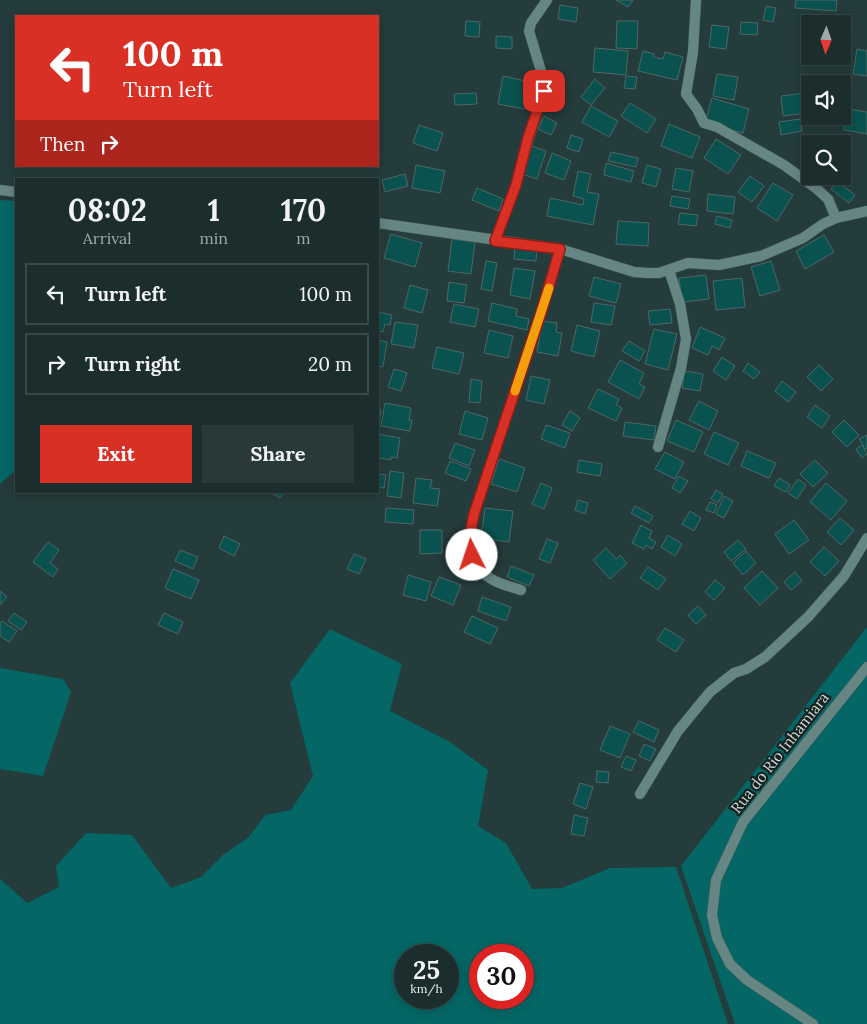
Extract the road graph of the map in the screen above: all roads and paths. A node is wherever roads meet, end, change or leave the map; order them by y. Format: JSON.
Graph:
{"nodes":[{"id":1,"x":547,"y":0,"type":"edge"},
{"id":2,"x":696,"y":0,"type":"edge"},
{"id":3,"x":0,"y":190,"type":"edge"},
{"id":4,"x":15,"y":192,"type":"edge"},
{"id":5,"x":867,"y":211,"type":"edge"},
{"id":6,"x":836,"y":218,"type":"junction"},
{"id":7,"x":379,"y":223,"type":"edge"},
{"id":8,"x":495,"y":241,"type":"junction"},
{"id":9,"x":560,"y":249,"type":"junction"},
{"id":10,"x":668,"y":270,"type":"junction"},
{"id":11,"x":658,"y":447,"type":"dead end"},
{"id":12,"x":867,"y":538,"type":"edge"},
{"id":13,"x":521,"y":590,"type":"dead end"},
{"id":14,"x":867,"y":667,"type":"edge"},
{"id":15,"x":640,"y":794,"type":"dead end"},
{"id":16,"x":813,"y":1024,"type":"edge"}],
"edges":[{"from":1,"to":8,"type":"street"},
{"from":2,"to":6,"type":"street"},
{"from":3,"to":4,"type":"street"},
{"from":5,"to":6,"type":"street"},
{"from":6,"to":10,"type":"street"},
{"from":7,"to":8,"type":"street"},
{"from":8,"to":9,"type":"street"},
{"from":9,"to":10,"type":"street"},
{"from":9,"to":13,"type":"street"},
{"from":10,"to":11,"type":"street"},
{"from":12,"to":15,"type":"street"},
{"from":14,"to":16,"type":"street","name":"Rua do Rio Inhamiara"}]}
